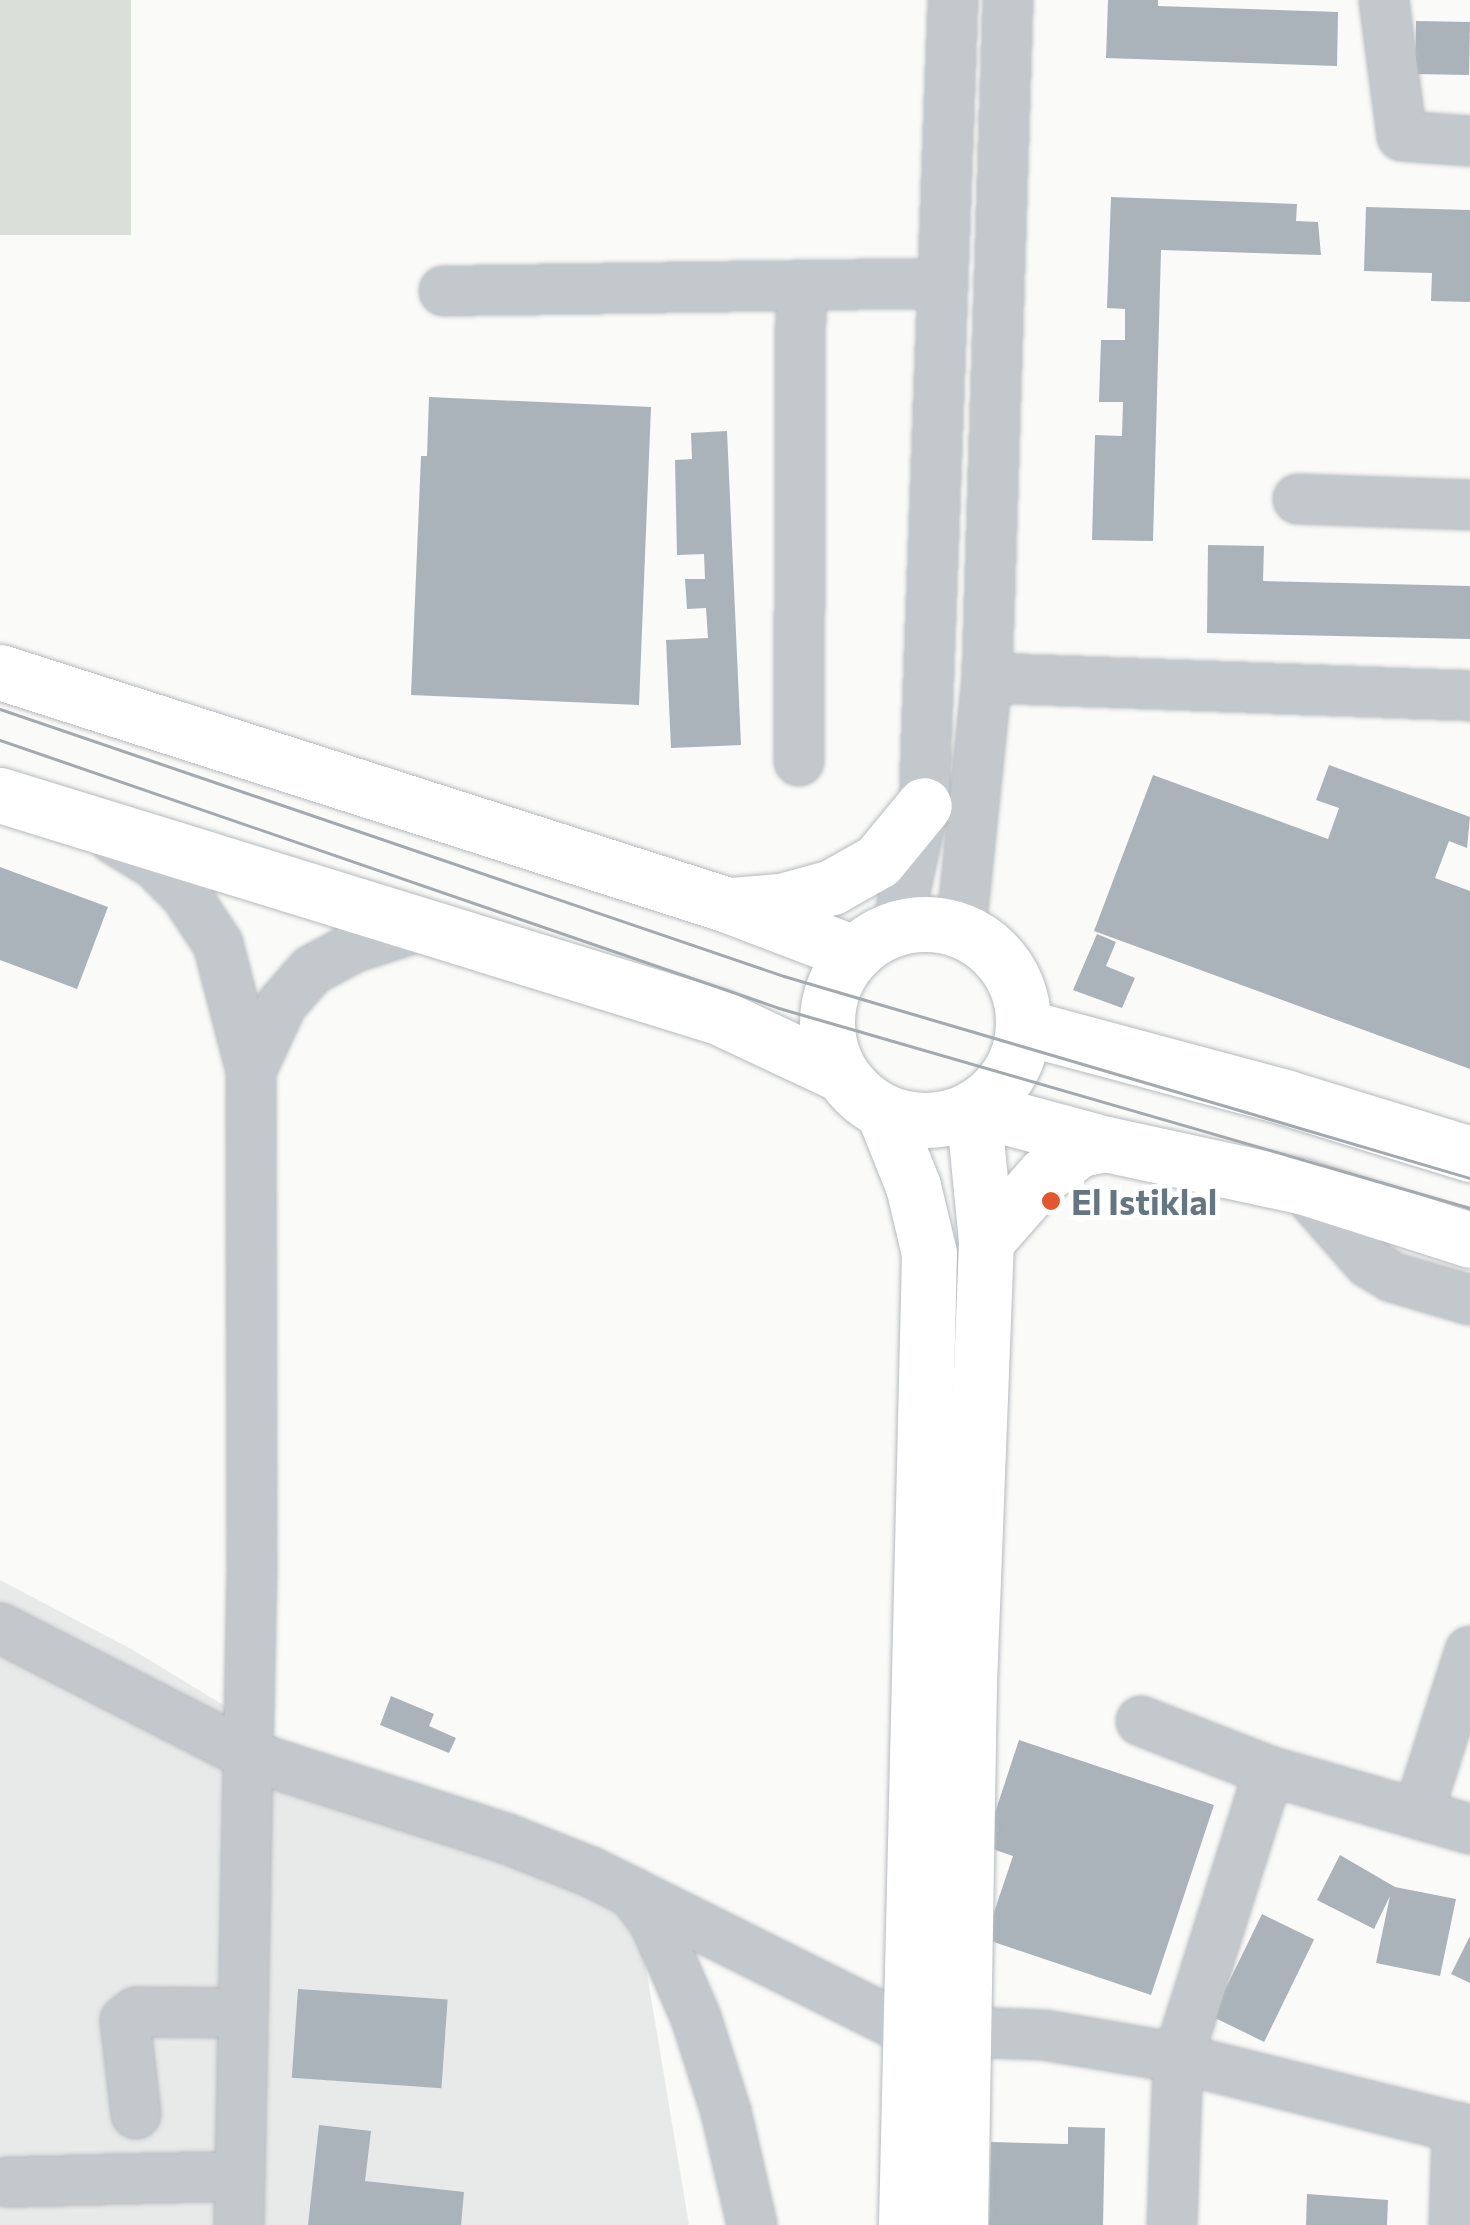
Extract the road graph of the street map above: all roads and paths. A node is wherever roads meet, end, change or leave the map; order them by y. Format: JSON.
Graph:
{"nodes":[{"id":1,"x":953,"y":0,"type":"edge"},
{"id":2,"x":1008,"y":0,"type":"edge"},
{"id":3,"x":1384,"y":0,"type":"edge"},
{"id":4,"x":1470,"y":141,"type":"edge"},
{"id":5,"x":943,"y":282,"type":"junction"},
{"id":6,"x":801,"y":285,"type":"junction"},
{"id":7,"x":444,"y":291,"type":"dead end"},
{"id":8,"x":1298,"y":499,"type":"dead end"},
{"id":9,"x":1470,"y":505,"type":"edge"},
{"id":10,"x":0,"y":672,"type":"edge"},
{"id":11,"x":987,"y":678,"type":"junction"},
{"id":12,"x":1470,"y":696,"type":"edge"},
{"id":13,"x":799,"y":761,"type":"dead end"},
{"id":14,"x":0,"y":795,"type":"edge"},
{"id":15,"x":924,"y":805,"type":"junction"},
{"id":16,"x":76,"y":817,"type":"junction"},
{"id":17,"x":728,"y":905,"type":"junction"},
{"id":18,"x":418,"y":927,"type":"junction"},
{"id":19,"x":961,"y":930,"type":"junction"},
{"id":20,"x":876,"y":940,"type":"junction"},
{"id":21,"x":1024,"y":1028,"type":"junction"},
{"id":22,"x":251,"y":1071,"type":"junction"},
{"id":23,"x":842,"y":1074,"type":"junction"},
{"id":24,"x":972,"y":1108,"type":"junction"},
{"id":25,"x":883,"y":1111,"type":"junction"},
{"id":26,"x":1106,"y":1144,"type":"junction"},
{"id":27,"x":1459,"y":1146,"type":"edge"},
{"id":28,"x":1301,"y":1186,"type":"junction"},
{"id":29,"x":1470,"y":1240,"type":"edge"},
{"id":30,"x":986,"y":1241,"type":"junction"},
{"id":31,"x":1470,"y":1300,"type":"edge"},
{"id":32,"x":0,"y":1628,"type":"edge"},
{"id":33,"x":1470,"y":1651,"type":"edge"},
{"id":34,"x":1142,"y":1722,"type":"dead end"},
{"id":35,"x":248,"y":1755,"type":"junction"},
{"id":36,"x":1270,"y":1770,"type":"junction"},
{"id":37,"x":1418,"y":1813,"type":"junction"},
{"id":38,"x":1470,"y":1830,"type":"edge"},
{"id":39,"x":632,"y":1892,"type":"junction"},
{"id":40,"x":244,"y":2013,"type":"junction"},
{"id":41,"x":908,"y":2030,"type":"junction"},
{"id":42,"x":964,"y":2030,"type":"junction"},
{"id":43,"x":1178,"y":2058,"type":"junction"},
{"id":44,"x":136,"y":2114,"type":"dead end"},
{"id":45,"x":1464,"y":2129,"type":"edge"},
{"id":46,"x":240,"y":2176,"type":"junction"},
{"id":47,"x":8,"y":2182,"type":"dead end"},
{"id":48,"x":239,"y":2225,"type":"edge"},
{"id":49,"x":752,"y":2225,"type":"edge"},
{"id":50,"x":906,"y":2225,"type":"edge"},
{"id":51,"x":960,"y":2225,"type":"edge"},
{"id":52,"x":1172,"y":2225,"type":"edge"},
{"id":53,"x":1454,"y":2225,"type":"edge"}],
"edges":[{"from":1,"to":5,"type":"street"},
{"from":2,"to":11,"type":"street"},
{"from":3,"to":4,"type":"street"},
{"from":5,"to":6,"type":"street"},
{"from":5,"to":15,"type":"street"},
{"from":6,"to":7,"type":"street"},
{"from":6,"to":13,"type":"street"},
{"from":8,"to":9,"type":"street"},
{"from":10,"to":17,"type":"main road"},
{"from":11,"to":12,"type":"street"},
{"from":11,"to":19,"type":"street"},
{"from":14,"to":16,"type":"main road"},
{"from":15,"to":17,"type":"main road"},
{"from":15,"to":20,"type":"street"},
{"from":16,"to":18,"type":"main road"},
{"from":16,"to":22,"type":"street"},
{"from":17,"to":20,"type":"main road"},
{"from":18,"to":22,"type":"street"},
{"from":18,"to":23,"type":"main road"},
{"from":19,"to":20,"type":"main road"},
{"from":19,"to":21,"type":"main road"},
{"from":20,"to":23,"type":"main road"},
{"from":21,"to":24,"type":"main road"},
{"from":21,"to":27,"type":"main road"},
{"from":22,"to":35,"type":"street"},
{"from":23,"to":25,"type":"main road"},
{"from":24,"to":25,"type":"main road"},
{"from":24,"to":26,"type":"main road"},
{"from":24,"to":30,"type":"main road"},
{"from":25,"to":41,"type":"main road"},
{"from":26,"to":28,"type":"main road"},
{"from":26,"to":30,"type":"main road"},
{"from":28,"to":29,"type":"main road"},
{"from":28,"to":31,"type":"street"},
{"from":30,"to":42,"type":"main road"},
{"from":32,"to":35,"type":"street"},
{"from":33,"to":37,"type":"street"},
{"from":34,"to":36,"type":"street"},
{"from":35,"to":39,"type":"street"},
{"from":35,"to":40,"type":"street"},
{"from":36,"to":37,"type":"street"},
{"from":36,"to":43,"type":"street"},
{"from":37,"to":38,"type":"street"},
{"from":39,"to":41,"type":"street"},
{"from":39,"to":49,"type":"street"},
{"from":40,"to":44,"type":"street"},
{"from":40,"to":46,"type":"street"},
{"from":41,"to":42,"type":"street"},
{"from":41,"to":50,"type":"main road"},
{"from":42,"to":43,"type":"street"},
{"from":42,"to":51,"type":"main road"},
{"from":43,"to":45,"type":"street"},
{"from":43,"to":52,"type":"street"},
{"from":45,"to":53,"type":"street"},
{"from":46,"to":47,"type":"street"},
{"from":46,"to":48,"type":"street"}]}
